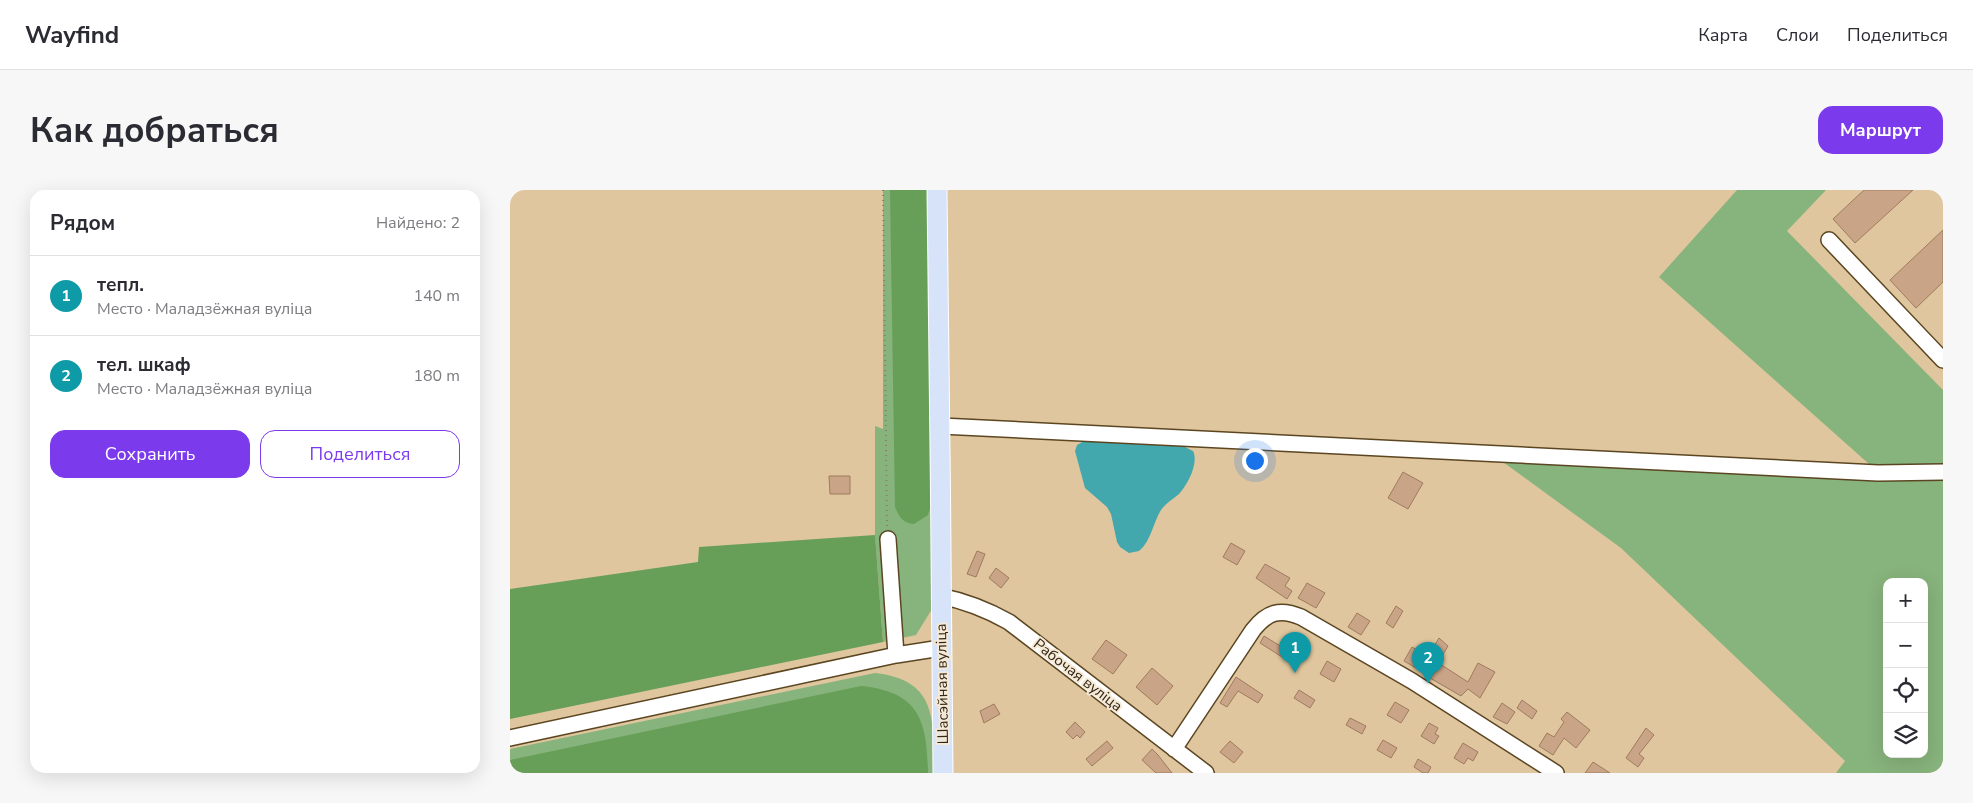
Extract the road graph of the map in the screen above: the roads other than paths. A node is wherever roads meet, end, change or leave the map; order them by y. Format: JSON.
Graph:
{"nodes":[{"id":1,"x":937,"y":190,"type":"edge"},
{"id":2,"x":1829,"y":240,"type":"dead end"},
{"id":3,"x":1943,"y":360,"type":"edge"},
{"id":4,"x":941,"y":426,"type":"junction"},
{"id":5,"x":1943,"y":472,"type":"edge"},
{"id":6,"x":888,"y":539,"type":"road end"},
{"id":7,"x":940,"y":596,"type":"junction"},
{"id":8,"x":942,"y":648,"type":"junction"},
{"id":9,"x":896,"y":655,"type":"junction"},
{"id":10,"x":510,"y":738,"type":"edge"},
{"id":11,"x":1174,"y":749,"type":"junction"},
{"id":12,"x":943,"y":773,"type":"edge"},
{"id":13,"x":1206,"y":773,"type":"edge"},
{"id":14,"x":1556,"y":773,"type":"edge"}],
"edges":[{"from":1,"to":4,"type":"main road","name":"Шасэйная вуліца"},
{"from":2,"to":3,"type":"street"},
{"from":4,"to":5,"type":"street"},
{"from":4,"to":7,"type":"main road","name":"Шасэйная вуліца"},
{"from":6,"to":9,"type":"street"},
{"from":7,"to":8,"type":"main road","name":"Шасэйная вуліца"},
{"from":7,"to":11,"type":"street","name":"Рабочая вуліца"},
{"from":8,"to":9,"type":"street"},
{"from":8,"to":12,"type":"main road","name":"Шасэйная вуліца"},
{"from":9,"to":10,"type":"street"},
{"from":11,"to":13,"type":"street","name":"Рабочая вуліца"},
{"from":11,"to":14,"type":"street"}]}
